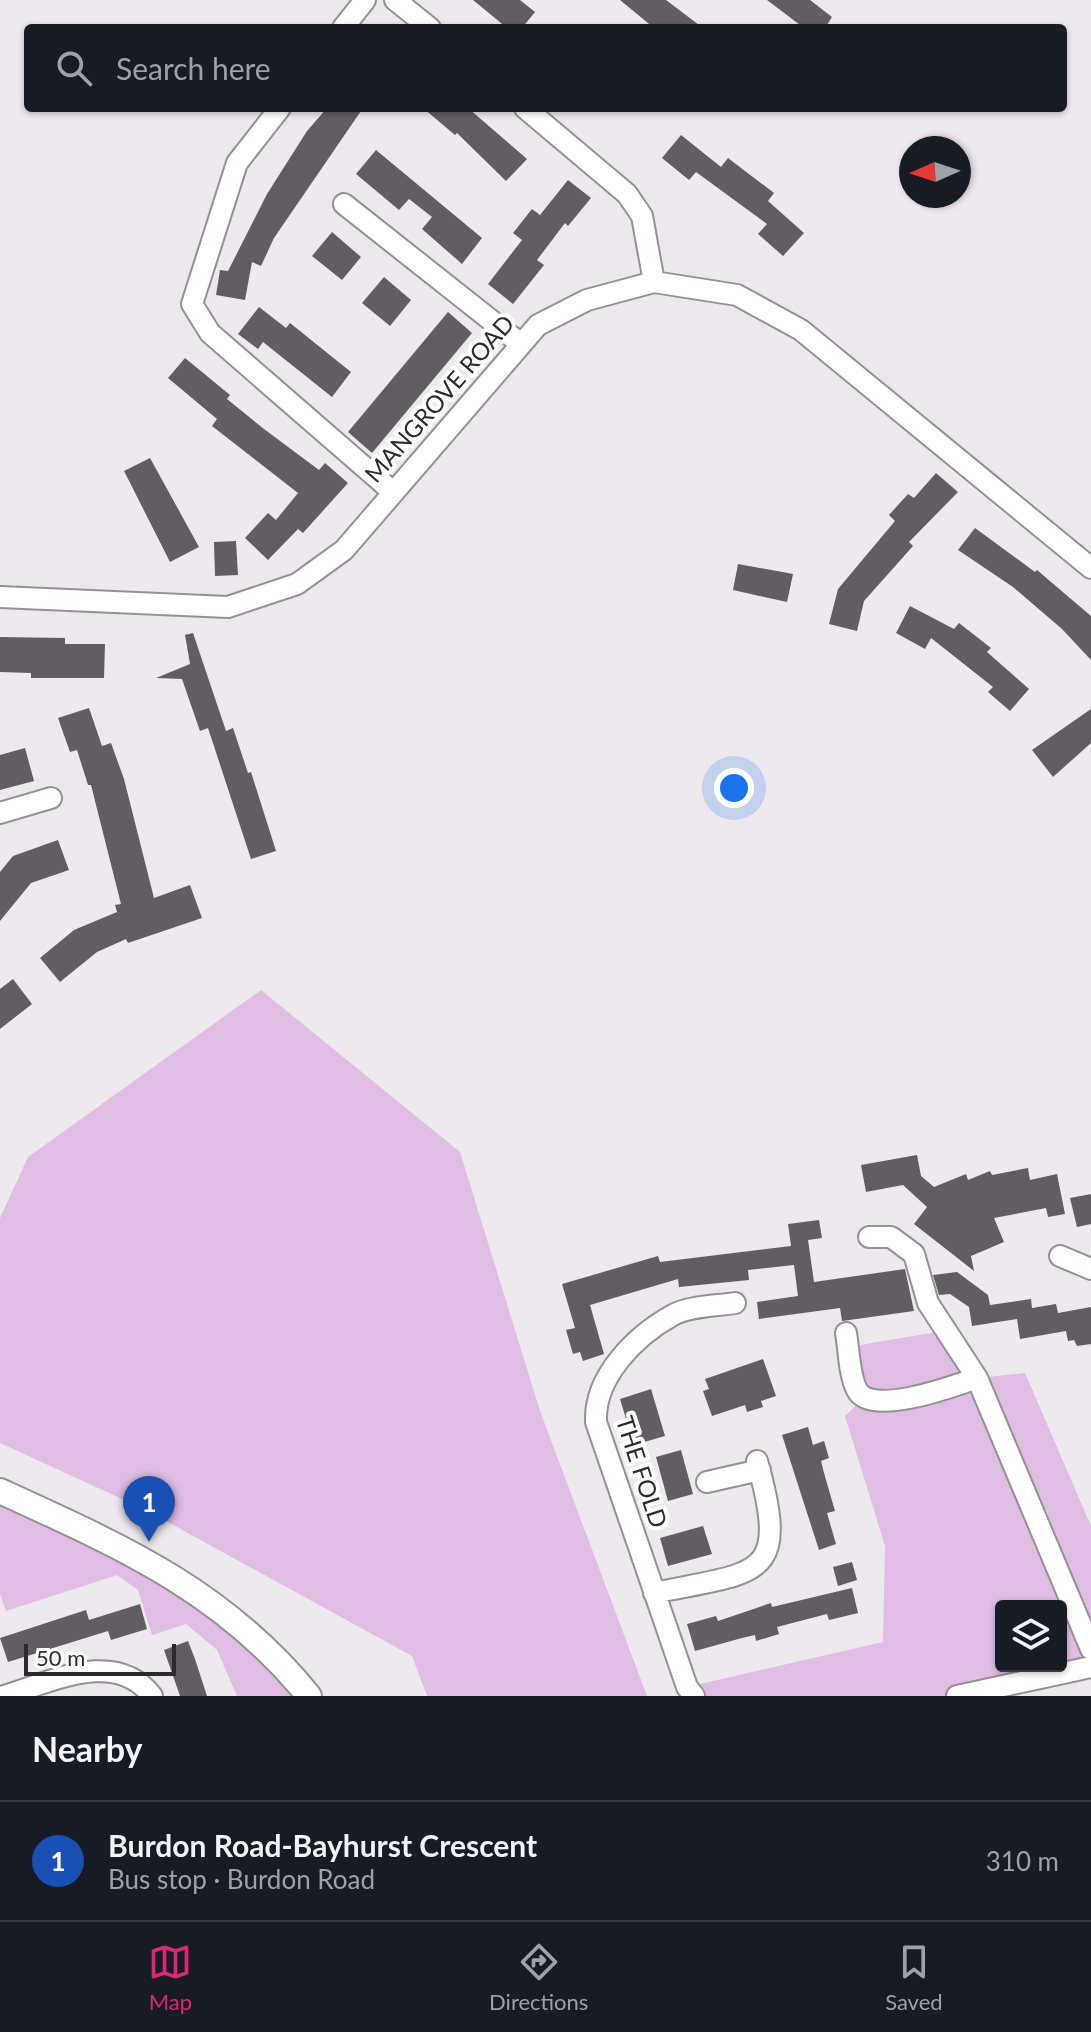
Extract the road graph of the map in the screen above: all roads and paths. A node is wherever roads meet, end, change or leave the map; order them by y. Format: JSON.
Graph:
{"nodes":[{"id":1,"x":365,"y":0,"type":"edge"},
{"id":2,"x":395,"y":0,"type":"edge"},
{"id":3,"x":346,"y":24,"type":"edge"},
{"id":4,"x":425,"y":24,"type":"edge"},
{"id":5,"x":277,"y":112,"type":"edge"},
{"id":6,"x":530,"y":112,"type":"edge"},
{"id":7,"x":344,"y":204,"type":"dead end"},
{"id":8,"x":654,"y":282,"type":"junction"},
{"id":9,"x":521,"y":344,"type":"junction"},
{"id":10,"x":393,"y":492,"type":"junction"},
{"id":11,"x":1091,"y":568,"type":"edge"},
{"id":12,"x":0,"y":597,"type":"edge"},
{"id":13,"x":51,"y":798,"type":"dead end"},
{"id":14,"x":0,"y":813,"type":"edge"},
{"id":15,"x":869,"y":1237,"type":"dead end"},
{"id":16,"x":1060,"y":1256,"type":"dead end"},
{"id":17,"x":1091,"y":1269,"type":"edge"},
{"id":18,"x":735,"y":1303,"type":"dead end"},
{"id":19,"x":846,"y":1333,"type":"dead end"},
{"id":20,"x":977,"y":1378,"type":"junction"},
{"id":21,"x":707,"y":1482,"type":"dead end"},
{"id":22,"x":0,"y":1491,"type":"edge"},
{"id":23,"x":654,"y":1593,"type":"junction"},
{"id":24,"x":1091,"y":1649,"type":"edge"},
{"id":25,"x":1091,"y":1667,"type":"edge"},
{"id":26,"x":4,"y":1696,"type":"edge"},
{"id":27,"x":152,"y":1696,"type":"edge"},
{"id":28,"x":309,"y":1696,"type":"edge"},
{"id":29,"x":694,"y":1696,"type":"edge"},
{"id":30,"x":957,"y":1696,"type":"edge"}],
"edges":[{"from":1,"to":3,"type":"street"},
{"from":2,"to":4,"type":"street"},
{"from":5,"to":10,"type":"street"},
{"from":6,"to":8,"type":"street"},
{"from":7,"to":9,"type":"street"},
{"from":8,"to":9,"type":"street","name":"MANGROVE ROAD"},
{"from":8,"to":11,"type":"street","name":"MANGROVE ROAD"},
{"from":9,"to":10,"type":"street","name":"MANGROVE ROAD"},
{"from":10,"to":12,"type":"street","name":"MANGROVE ROAD"},
{"from":13,"to":14,"type":"street"},
{"from":15,"to":20,"type":"street"},
{"from":16,"to":17,"type":"street"},
{"from":18,"to":23,"type":"street","name":"THE FOLD"},
{"from":19,"to":20,"type":"street"},
{"from":20,"to":24,"type":"street"},
{"from":21,"to":23,"type":"street"},
{"from":22,"to":28,"type":"main road"},
{"from":23,"to":29,"type":"street","name":"THE FOLD"},
{"from":25,"to":30,"type":"street"},
{"from":26,"to":27,"type":"street"}]}
